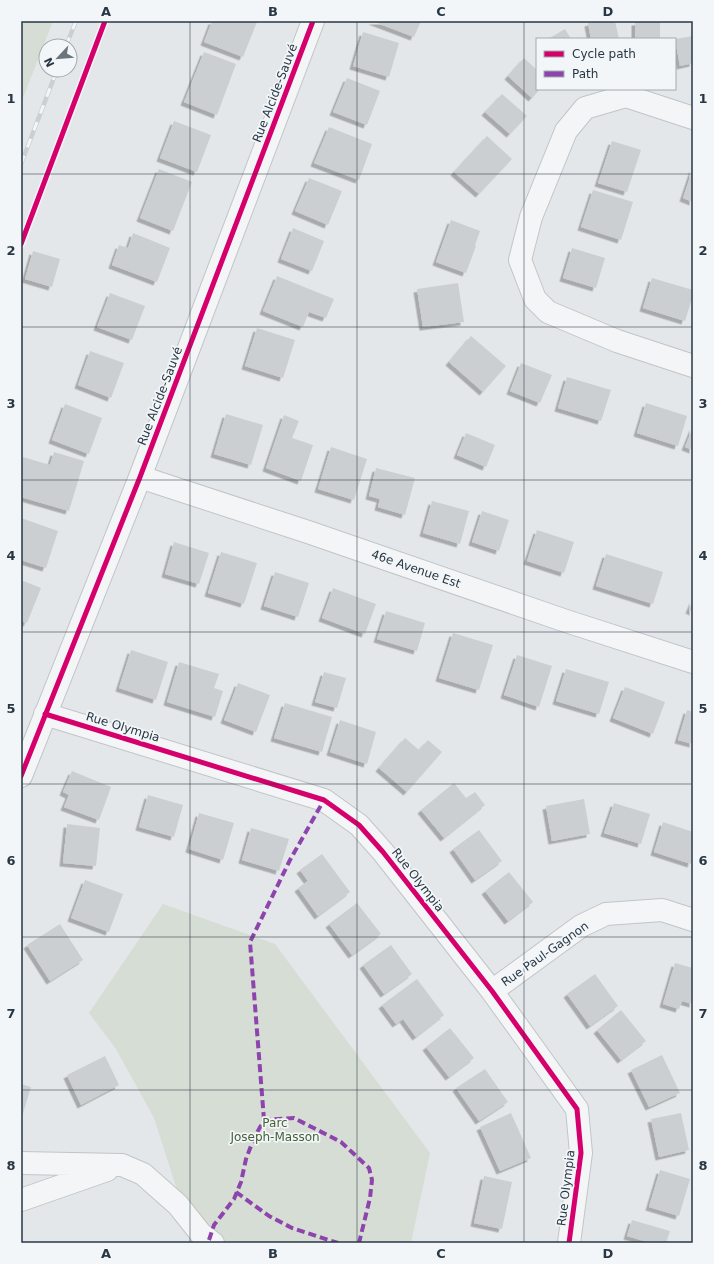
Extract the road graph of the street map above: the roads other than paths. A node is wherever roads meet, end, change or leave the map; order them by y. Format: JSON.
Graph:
{"nodes":[{"id":1,"x":313,"y":21,"type":"edge"},
{"id":2,"x":693,"y":118,"type":"edge"},
{"id":3,"x":693,"y":366,"type":"edge"},
{"id":4,"x":140,"y":477,"type":"junction"},
{"id":5,"x":693,"y":662,"type":"edge"},
{"id":6,"x":45,"y":714,"type":"junction"},
{"id":7,"x":21,"y":776,"type":"edge"},
{"id":8,"x":693,"y":920,"type":"edge"},
{"id":9,"x":492,"y":991,"type":"junction"},
{"id":10,"x":21,"y":1163,"type":"edge"},
{"id":11,"x":122,"y":1165,"type":"junction"},
{"id":12,"x":21,"y":1200,"type":"edge"},
{"id":13,"x":213,"y":1243,"type":"edge"},
{"id":14,"x":569,"y":1243,"type":"edge"}],
"edges":[{"from":1,"to":4,"type":"street","name":"Rue Alcide-Sauvé"},
{"from":2,"to":3,"type":"street"},
{"from":4,"to":5,"type":"street","name":"46e Avenue Est"},
{"from":4,"to":6,"type":"street","name":"Rue Alcide-Sauvé"},
{"from":6,"to":7,"type":"street","name":"Rue Alcide-Sauvé"},
{"from":6,"to":9,"type":"street","name":"Rue Olympia"},
{"from":8,"to":9,"type":"street","name":"Rue Paul-Gagnon"},
{"from":9,"to":14,"type":"street","name":"Rue Olympia"},
{"from":10,"to":11,"type":"street"},
{"from":11,"to":12,"type":"street"},
{"from":11,"to":13,"type":"street"}]}
